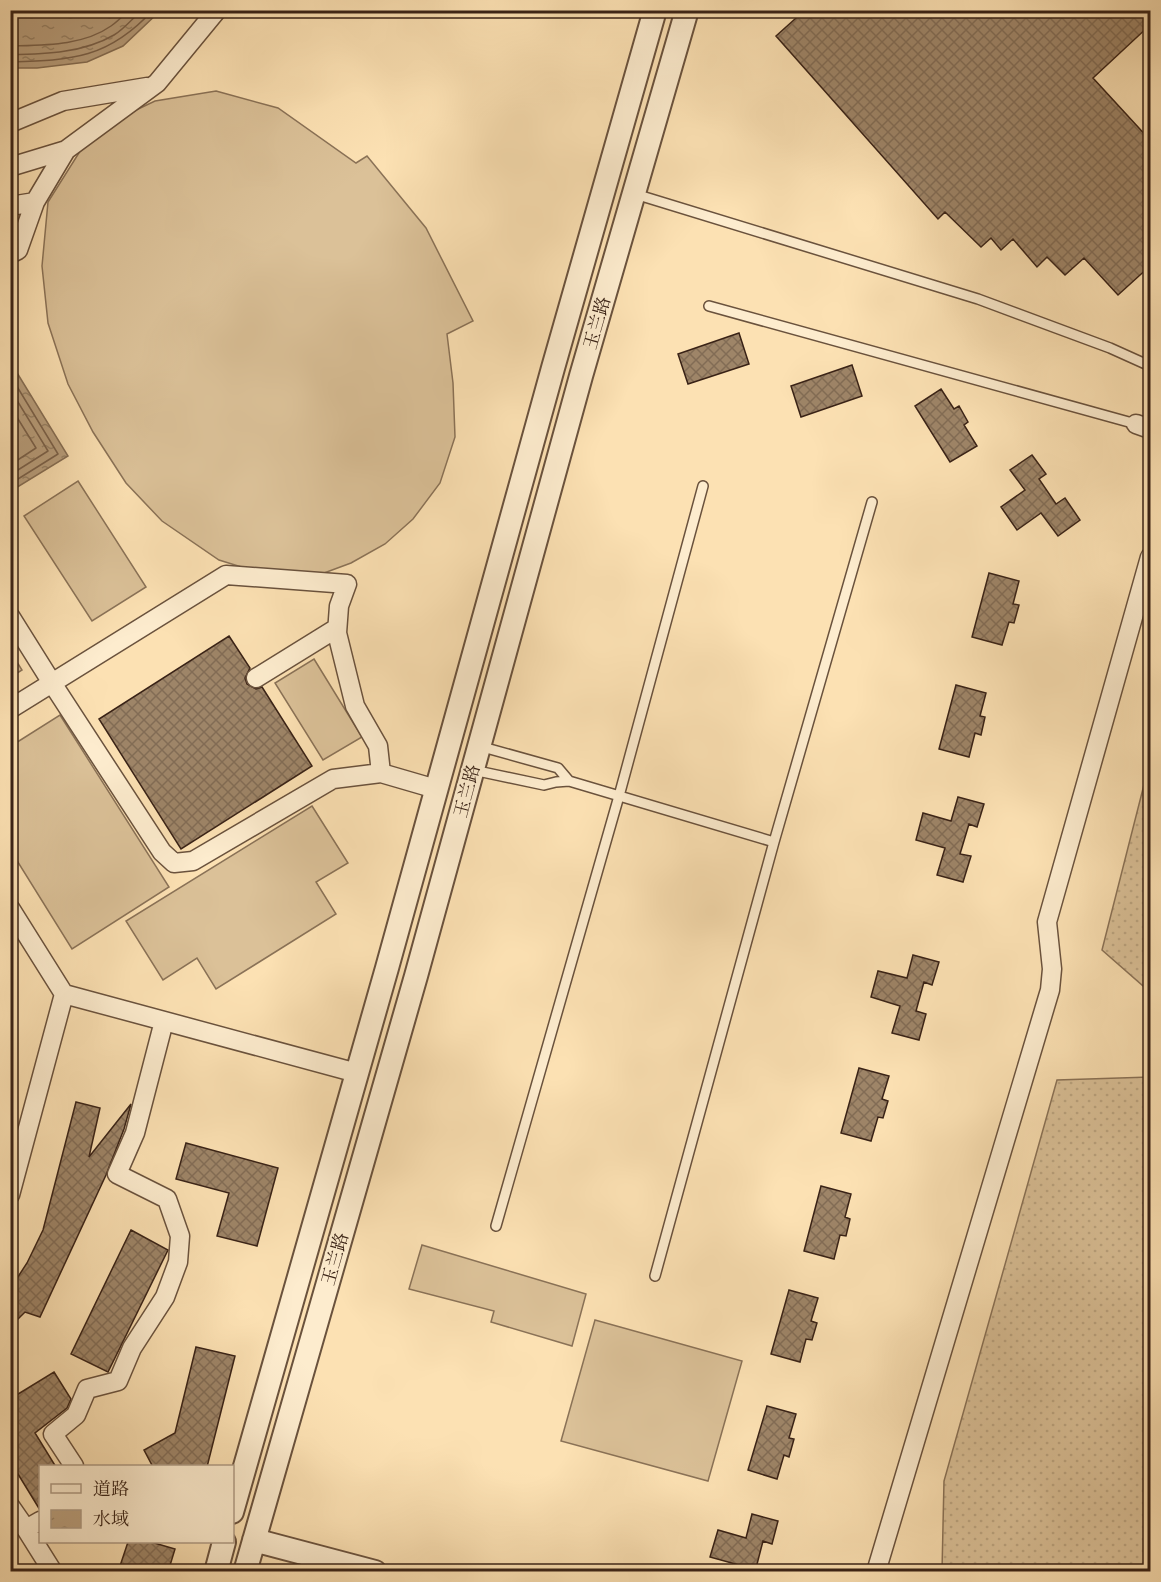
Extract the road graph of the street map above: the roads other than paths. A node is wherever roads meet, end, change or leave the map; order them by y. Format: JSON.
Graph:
{"nodes":[{"id":1,"x":217,"y":10,"type":"edge"},
{"id":2,"x":655,"y":10,"type":"edge"},
{"id":3,"x":687,"y":10,"type":"edge"},
{"id":4,"x":151,"y":87,"type":"junction"},
{"id":5,"x":10,"y":123,"type":"edge"},
{"id":6,"x":66,"y":150,"type":"junction"},
{"id":7,"x":10,"y":167,"type":"edge"},
{"id":8,"x":634,"y":194,"type":"junction"},
{"id":9,"x":35,"y":202,"type":"junction"},
{"id":10,"x":10,"y":206,"type":"edge"},
{"id":11,"x":10,"y":254,"type":"edge"},
{"id":12,"x":709,"y":306,"type":"dead end"},
{"id":13,"x":1150,"y":366,"type":"edge"},
{"id":14,"x":1143,"y":426,"type":"edge"},
{"id":15,"x":703,"y":486,"type":"dead end"},
{"id":16,"x":872,"y":502,"type":"dead end"},
{"id":17,"x":1150,"y":557,"type":"edge"},
{"id":18,"x":10,"y":616,"type":"edge"},
{"id":19,"x":338,"y":628,"type":"junction"},
{"id":20,"x":256,"y":678,"type":"dead end"},
{"id":21,"x":52,"y":683,"type":"junction"},
{"id":22,"x":10,"y":709,"type":"edge"},
{"id":23,"x":479,"y":746,"type":"junction"},
{"id":24,"x":473,"y":770,"type":"junction"},
{"id":25,"x":381,"y":773,"type":"junction"},
{"id":26,"x":569,"y":781,"type":"junction"},
{"id":27,"x":436,"y":789,"type":"junction"},
{"id":28,"x":619,"y":796,"type":"junction"},
{"id":29,"x":774,"y":842,"type":"junction"},
{"id":30,"x":10,"y":908,"type":"edge"},
{"id":31,"x":64,"y":994,"type":"junction"},
{"id":32,"x":164,"y":1021,"type":"junction"},
{"id":33,"x":357,"y":1073,"type":"junction"},
{"id":34,"x":10,"y":1195,"type":"edge"},
{"id":35,"x":496,"y":1226,"type":"dead end"},
{"id":36,"x":655,"y":1276,"type":"dead end"},
{"id":37,"x":73,"y":1465,"type":"edge"},
{"id":38,"x":234,"y":1505,"type":"edge"},
{"id":39,"x":10,"y":1506,"type":"edge"},
{"id":40,"x":33,"y":1525,"type":"edge"},
{"id":41,"x":39,"y":1539,"type":"edge"},
{"id":42,"x":254,"y":1540,"type":"junction"},
{"id":43,"x":41,"y":1543,"type":"edge"},
{"id":44,"x":224,"y":1543,"type":"edge"},
{"id":45,"x":53,"y":1572,"type":"edge"},
{"id":46,"x":216,"y":1572,"type":"edge"},
{"id":47,"x":245,"y":1572,"type":"edge"},
{"id":48,"x":375,"y":1572,"type":"edge"},
{"id":49,"x":876,"y":1572,"type":"edge"}],
"edges":[{"from":1,"to":4,"type":"street"},
{"from":2,"to":27,"type":"street","name":"玉兰路"},
{"from":3,"to":8,"type":"street","name":"玉兰路"},
{"from":4,"to":5,"type":"street"},
{"from":4,"to":6,"type":"street"},
{"from":6,"to":7,"type":"street"},
{"from":6,"to":9,"type":"street"},
{"from":8,"to":13,"type":"lane"},
{"from":8,"to":23,"type":"street","name":"玉兰路"},
{"from":9,"to":10,"type":"street"},
{"from":9,"to":11,"type":"street"},
{"from":12,"to":14,"type":"lane"},
{"from":15,"to":28,"type":"lane"},
{"from":16,"to":29,"type":"lane"},
{"from":17,"to":49,"type":"street"},
{"from":18,"to":21,"type":"street"},
{"from":19,"to":20,"type":"street"},
{"from":19,"to":21,"type":"street"},
{"from":19,"to":25,"type":"street"},
{"from":21,"to":22,"type":"street"},
{"from":21,"to":25,"type":"street"},
{"from":23,"to":24,"type":"street","name":"玉兰路"},
{"from":23,"to":26,"type":"lane"},
{"from":24,"to":26,"type":"lane"},
{"from":24,"to":42,"type":"street","name":"玉兰路"},
{"from":25,"to":27,"type":"street"},
{"from":26,"to":28,"type":"lane"},
{"from":27,"to":33,"type":"street","name":"玉兰路"},
{"from":28,"to":29,"type":"lane"},
{"from":28,"to":35,"type":"lane"},
{"from":29,"to":36,"type":"lane"},
{"from":30,"to":31,"type":"street"},
{"from":31,"to":32,"type":"street"},
{"from":31,"to":34,"type":"street"},
{"from":32,"to":33,"type":"street"},
{"from":32,"to":37,"type":"street"},
{"from":33,"to":38,"type":"street","name":"玉兰路"},
{"from":39,"to":40,"type":"street"},
{"from":40,"to":41,"type":"street"},
{"from":42,"to":47,"type":"street","name":"玉兰路"},
{"from":42,"to":48,"type":"street"},
{"from":43,"to":45,"type":"street"},
{"from":44,"to":46,"type":"street"}]}
